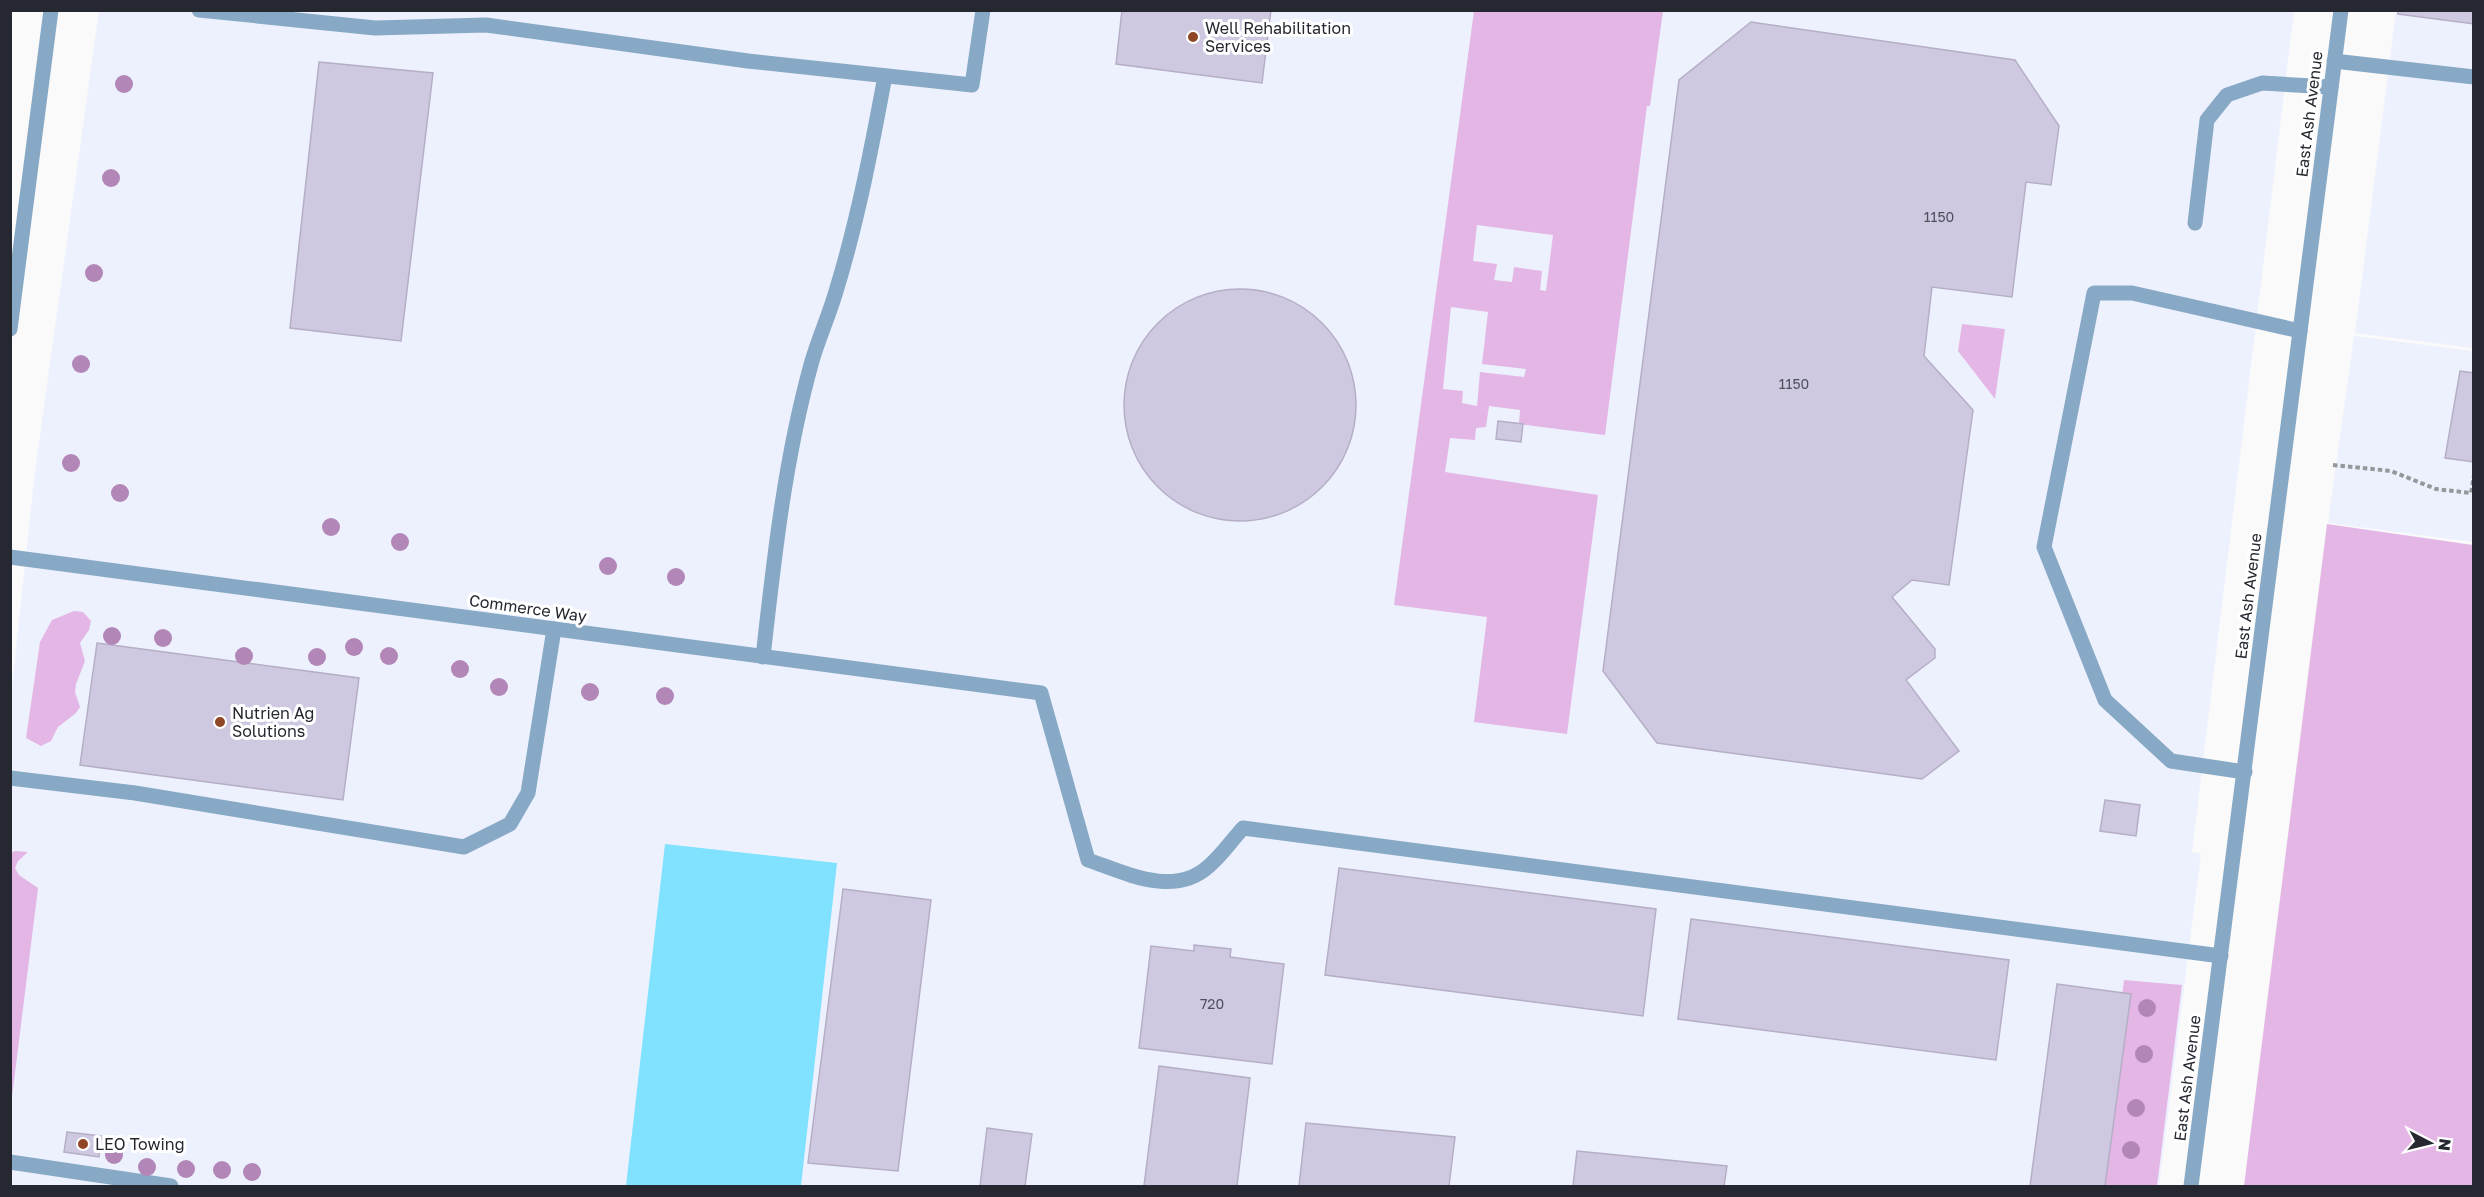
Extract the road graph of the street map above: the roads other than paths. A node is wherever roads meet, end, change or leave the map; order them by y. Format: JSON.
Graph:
{"nodes":[{"id":1,"x":51,"y":10,"type":"edge"},
{"id":2,"x":199,"y":10,"type":"edge"},
{"id":3,"x":983,"y":10,"type":"edge"},
{"id":4,"x":2341,"y":10,"type":"edge"},
{"id":5,"x":2334,"y":62,"type":"junction"},
{"id":6,"x":885,"y":76,"type":"junction"},
{"id":7,"x":2474,"y":76,"type":"edge"},
{"id":8,"x":2331,"y":87,"type":"junction"},
{"id":9,"x":2195,"y":223,"type":"dead end"},
{"id":10,"x":10,"y":329,"type":"edge"},
{"id":11,"x":2300,"y":331,"type":"junction"},
{"id":12,"x":10,"y":557,"type":"edge"},
{"id":13,"x":554,"y":629,"type":"junction"},
{"id":14,"x":763,"y":657,"type":"junction"},
{"id":15,"x":2244,"y":772,"type":"junction"},
{"id":16,"x":10,"y":778,"type":"edge"},
{"id":17,"x":2221,"y":956,"type":"junction"},
{"id":18,"x":10,"y":1162,"type":"edge"},
{"id":19,"x":171,"y":1186,"type":"edge"},
{"id":20,"x":2192,"y":1186,"type":"edge"}],
"edges":[{"from":1,"to":10,"type":"street"},
{"from":2,"to":6,"type":"street"},
{"from":3,"to":6,"type":"street"},
{"from":4,"to":5,"type":"street","name":"East Ash Avenue"},
{"from":5,"to":7,"type":"street"},
{"from":5,"to":8,"type":"street","name":"East Ash Avenue"},
{"from":6,"to":14,"type":"street"},
{"from":8,"to":9,"type":"street"},
{"from":8,"to":11,"type":"street","name":"East Ash Avenue"},
{"from":11,"to":15,"type":"street","name":"East Ash Avenue"},
{"from":11,"to":15,"type":"street"},
{"from":12,"to":13,"type":"street","name":"Commerce Way"},
{"from":13,"to":14,"type":"street","name":"Commerce Way"},
{"from":13,"to":16,"type":"street"},
{"from":14,"to":17,"type":"street","name":"Commerce Way"},
{"from":15,"to":17,"type":"street","name":"East Ash Avenue"},
{"from":17,"to":20,"type":"street","name":"East Ash Avenue"},
{"from":18,"to":19,"type":"street"}]}
